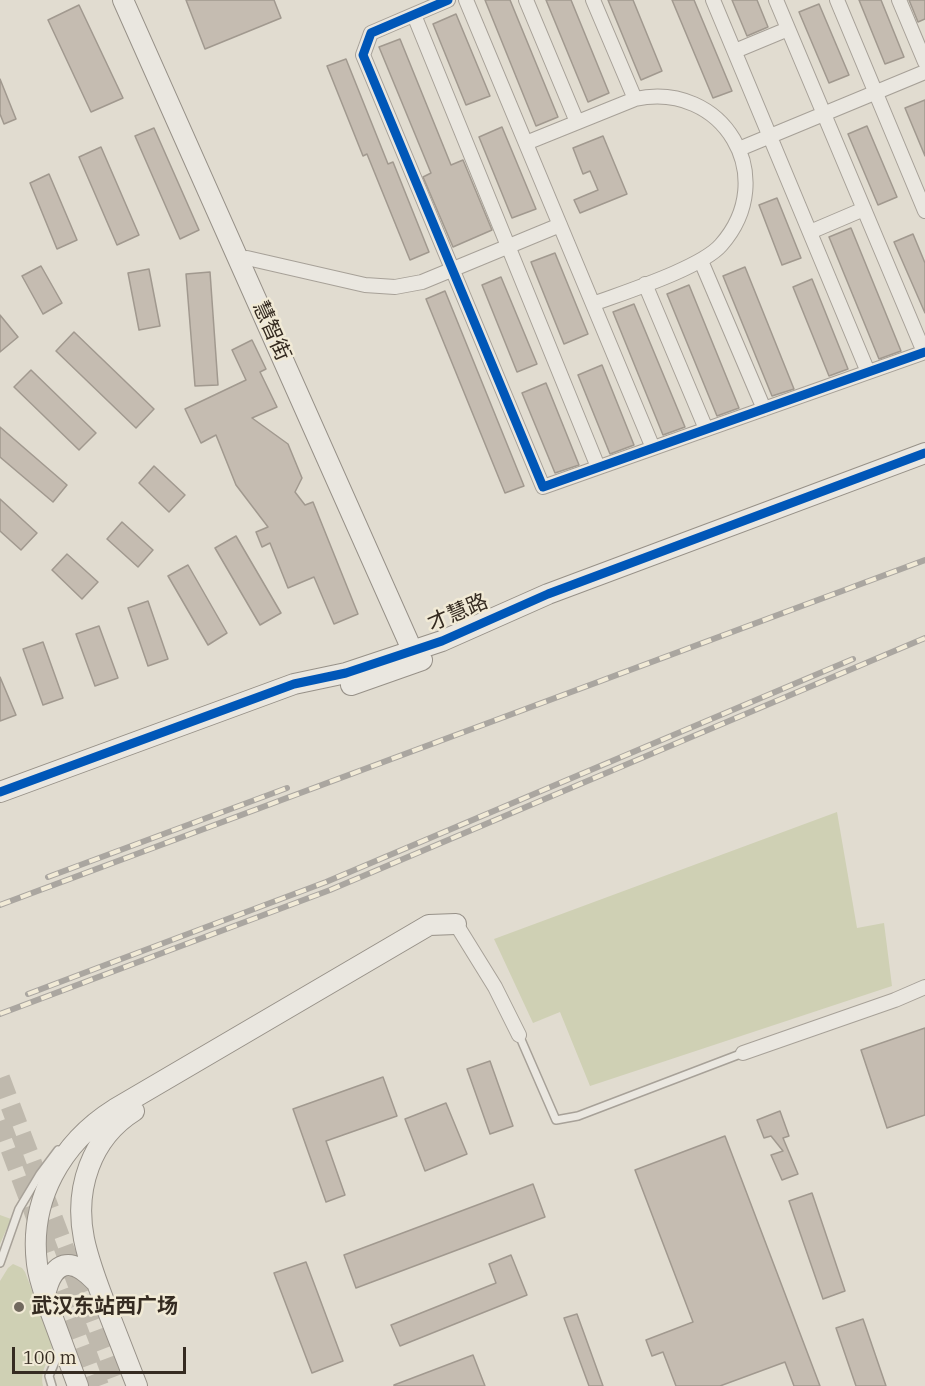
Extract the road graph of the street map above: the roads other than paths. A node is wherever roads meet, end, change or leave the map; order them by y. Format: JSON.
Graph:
{"nodes":[{"id":1,"x":123,"y":0,"type":"edge"},
{"id":2,"x":131,"y":0,"type":"edge"},
{"id":3,"x":448,"y":0,"type":"edge"},
{"id":4,"x":466,"y":0,"type":"edge"},
{"id":5,"x":526,"y":0,"type":"edge"},
{"id":6,"x":594,"y":0,"type":"edge"},
{"id":7,"x":713,"y":0,"type":"edge"},
{"id":8,"x":776,"y":0,"type":"edge"},
{"id":9,"x":837,"y":0,"type":"edge"},
{"id":10,"x":899,"y":0,"type":"edge"},
{"id":11,"x":414,"y":15,"type":"junction"},
{"id":12,"x":789,"y":29,"type":"junction"},
{"id":13,"x":735,"y":51,"type":"junction"},
{"id":14,"x":925,"y":62,"type":"edge"},
{"id":15,"x":925,"y":72,"type":"edge"},
{"id":16,"x":876,"y":92,"type":"junction"},
{"id":17,"x":635,"y":99,"type":"junction"},
{"id":18,"x":824,"y":114,"type":"junction"},
{"id":19,"x":577,"y":122,"type":"junction"},
{"id":20,"x":770,"y":137,"type":"junction"},
{"id":21,"x":526,"y":143,"type":"junction"},
{"id":22,"x":739,"y":150,"type":"junction"},
{"id":23,"x":864,"y":209,"type":"junction"},
{"id":24,"x":925,"y":211,"type":"edge"},
{"id":25,"x":560,"y":225,"type":"junction"},
{"id":26,"x":810,"y":232,"type":"junction"},
{"id":27,"x":508,"y":247,"type":"junction"},
{"id":28,"x":247,"y":258,"type":"junction"},
{"id":29,"x":701,"y":261,"type":"junction"},
{"id":30,"x":452,"y":269,"type":"junction"},
{"id":31,"x":645,"y":284,"type":"junction"},
{"id":32,"x":593,"y":304,"type":"junction"},
{"id":33,"x":925,"y":352,"type":"edge"},
{"id":34,"x":868,"y":372,"type":"junction"},
{"id":35,"x":764,"y":409,"type":"junction"},
{"id":36,"x":706,"y":429,"type":"junction"},
{"id":37,"x":653,"y":448,"type":"junction"},
{"id":38,"x":925,"y":453,"type":"edge"},
{"id":39,"x":925,"y":466,"type":"edge"},
{"id":40,"x":598,"y":467,"type":"junction"},
{"id":41,"x":419,"y":655,"type":"junction"},
{"id":42,"x":0,"y":792,"type":"edge"},
{"id":43,"x":0,"y":803,"type":"edge"},
{"id":44,"x":456,"y":924,"type":"junction"},
{"id":45,"x":925,"y":987,"type":"edge"},
{"id":46,"x":519,"y":1035,"type":"joint"},
{"id":47,"x":743,"y":1053,"type":"joint"},
{"id":48,"x":95,"y":1121,"type":"junction"},
{"id":49,"x":0,"y":1263,"type":"edge"},
{"id":50,"x":97,"y":1283,"type":"junction"},
{"id":51,"x":45,"y":1295,"type":"junction"},
{"id":52,"x":63,"y":1345,"type":"junction"},
{"id":53,"x":52,"y":1386,"type":"edge"},
{"id":54,"x":78,"y":1386,"type":"edge"},
{"id":55,"x":136,"y":1386,"type":"edge"}],
"edges":[{"from":1,"to":41,"type":"street","name":"慧智街"},
{"from":2,"to":28,"type":"street","name":"慧智街"},
{"from":3,"to":11,"type":"street"},
{"from":4,"to":21,"type":"street"},
{"from":5,"to":19,"type":"street"},
{"from":6,"to":17,"type":"street"},
{"from":7,"to":13,"type":"street"},
{"from":8,"to":12,"type":"street"},
{"from":9,"to":16,"type":"street"},
{"from":10,"to":14,"type":"street"},
{"from":11,"to":27,"type":"street"},
{"from":11,"to":30,"type":"street"},
{"from":12,"to":13,"type":"street"},
{"from":12,"to":18,"type":"street"},
{"from":13,"to":20,"type":"street"},
{"from":15,"to":16,"type":"street"},
{"from":16,"to":18,"type":"street"},
{"from":16,"to":24,"type":"street"},
{"from":17,"to":19,"type":"street"},
{"from":17,"to":22,"type":"street"},
{"from":18,"to":20,"type":"street"},
{"from":18,"to":23,"type":"street"},
{"from":19,"to":21,"type":"street"},
{"from":20,"to":22,"type":"street"},
{"from":20,"to":26,"type":"street"},
{"from":21,"to":25,"type":"street"},
{"from":22,"to":29,"type":"street"},
{"from":23,"to":26,"type":"street"},
{"from":23,"to":33,"type":"street"},
{"from":25,"to":27,"type":"street"},
{"from":25,"to":32,"type":"street"},
{"from":26,"to":34,"type":"street"},
{"from":27,"to":30,"type":"street"},
{"from":27,"to":40,"type":"street"},
{"from":28,"to":30,"type":"street"},
{"from":28,"to":41,"type":"street","name":"慧智街"},
{"from":29,"to":31,"type":"street"},
{"from":29,"to":35,"type":"street"},
{"from":30,"to":40,"type":"street"},
{"from":31,"to":32,"type":"street"},
{"from":31,"to":36,"type":"street"},
{"from":32,"to":37,"type":"street"},
{"from":33,"to":34,"type":"street"},
{"from":34,"to":35,"type":"street"},
{"from":35,"to":36,"type":"street"},
{"from":36,"to":37,"type":"street"},
{"from":37,"to":40,"type":"street"},
{"from":38,"to":41,"type":"street","name":"才慧路"},
{"from":39,"to":41,"type":"street","name":"才慧路"},
{"from":41,"to":42,"type":"street","name":"才慧路"},
{"from":41,"to":43,"type":"street","name":"才慧路"},
{"from":44,"to":46,"type":"street"},
{"from":44,"to":48,"type":"street"},
{"from":44,"to":50,"type":"street"},
{"from":45,"to":47,"type":"street"},
{"from":46,"to":47,"type":"lane"},
{"from":48,"to":49,"type":"lane"},
{"from":48,"to":51,"type":"street"},
{"from":50,"to":51,"type":"street"},
{"from":50,"to":55,"type":"street"},
{"from":51,"to":52,"type":"street"},
{"from":52,"to":53,"type":"lane"},
{"from":52,"to":54,"type":"street"}]}
